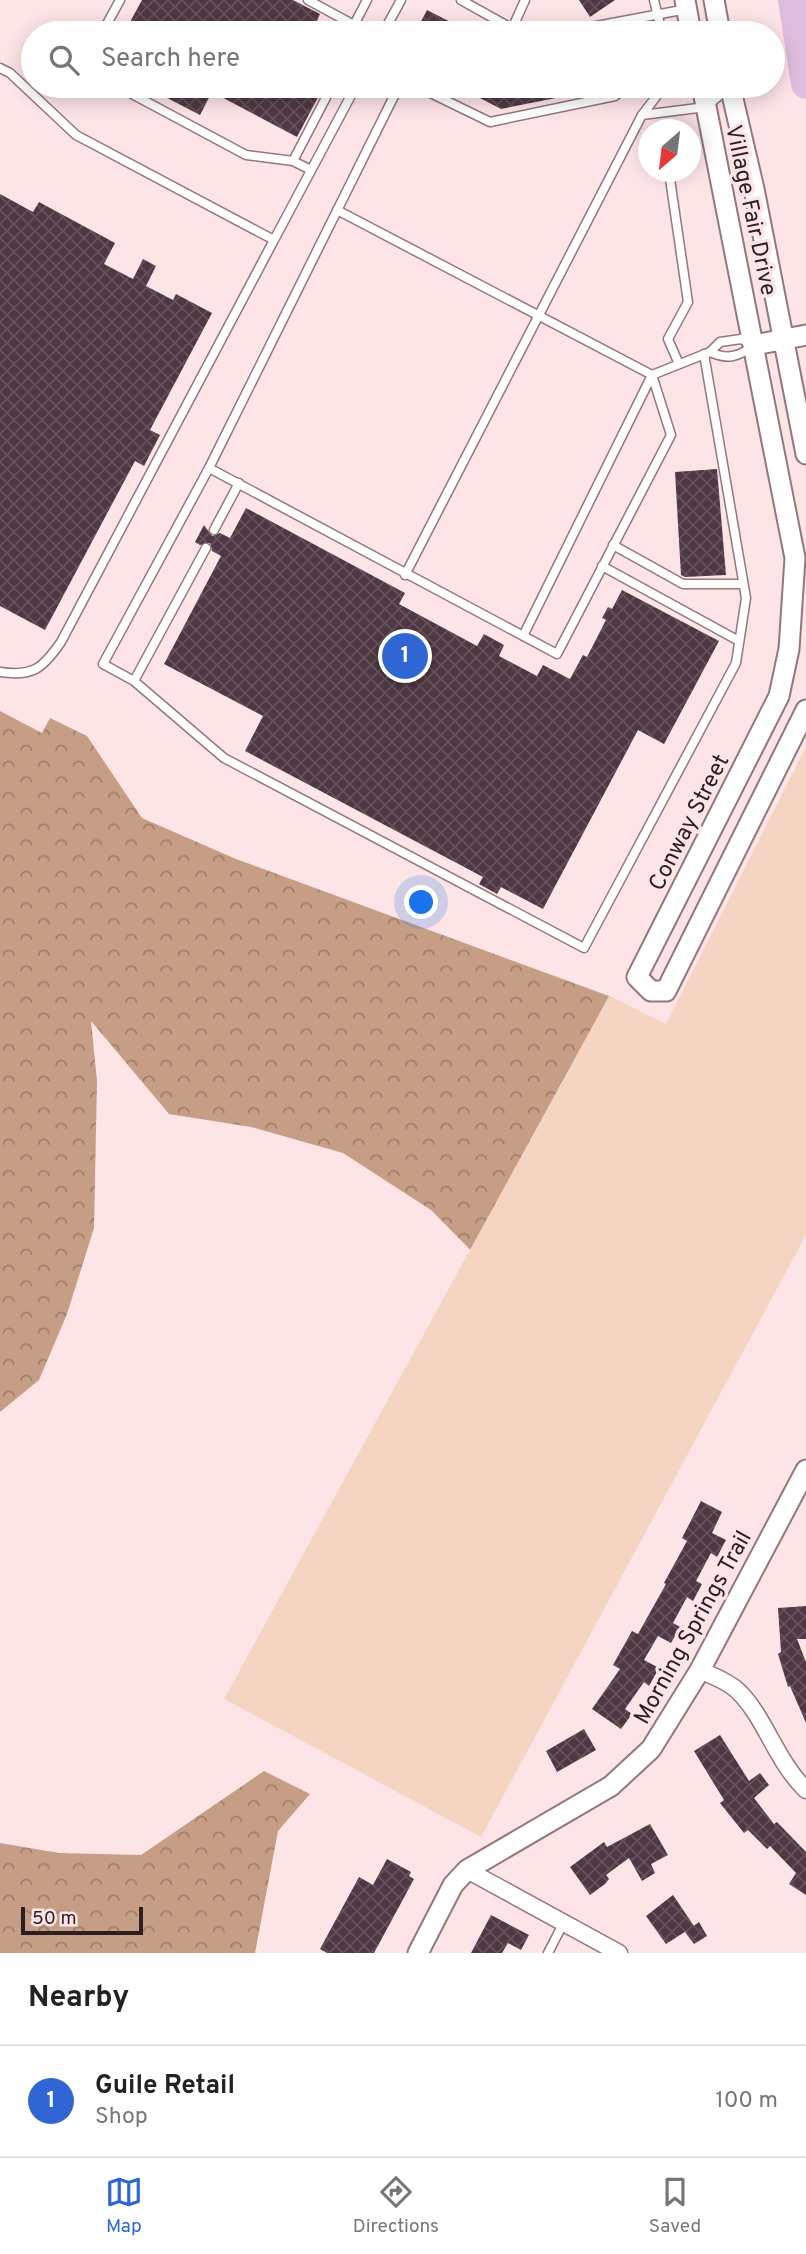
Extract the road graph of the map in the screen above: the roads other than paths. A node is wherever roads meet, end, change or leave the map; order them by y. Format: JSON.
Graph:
{"nodes":[{"id":1,"x":121,"y":0,"type":"edge"},
{"id":2,"x":308,"y":0,"type":"edge"},
{"id":3,"x":367,"y":0,"type":"edge"},
{"id":4,"x":401,"y":0,"type":"edge"},
{"id":5,"x":461,"y":0,"type":"edge"},
{"id":6,"x":525,"y":0,"type":"edge"},
{"id":7,"x":654,"y":0,"type":"edge"},
{"id":8,"x":714,"y":0,"type":"edge"},
{"id":9,"x":686,"y":4,"type":"edge"},
{"id":10,"x":657,"y":13,"type":"junction"},
{"id":11,"x":109,"y":21,"type":"edge"},
{"id":12,"x":342,"y":21,"type":"edge"},
{"id":13,"x":358,"y":21,"type":"edge"},
{"id":14,"x":390,"y":21,"type":"edge"},
{"id":15,"x":498,"y":21,"type":"edge"},
{"id":16,"x":516,"y":21,"type":"edge"},
{"id":17,"x":623,"y":21,"type":"edge"},
{"id":18,"x":659,"y":21,"type":"edge"},
{"id":19,"x":718,"y":21,"type":"edge"},
{"id":20,"x":0,"y":68,"type":"edge"},
{"id":21,"x":21,"y":83,"type":"edge"},
{"id":22,"x":37,"y":98,"type":"edge"},
{"id":23,"x":139,"y":98,"type":"edge"},
{"id":24,"x":326,"y":98,"type":"edge"},
{"id":25,"x":350,"y":98,"type":"edge"},
{"id":26,"x":392,"y":98,"type":"edge"},
{"id":27,"x":441,"y":98,"type":"edge"},
{"id":28,"x":605,"y":98,"type":"edge"},
{"id":29,"x":655,"y":98,"type":"edge"},
{"id":30,"x":704,"y":98,"type":"edge"},
{"id":31,"x":717,"y":98,"type":"edge"},
{"id":32,"x":734,"y":98,"type":"edge"},
{"id":33,"x":706,"y":107,"type":"junction"},
{"id":34,"x":642,"y":116,"type":"junction"},
{"id":35,"x":293,"y":161,"type":"junction"},
{"id":36,"x":311,"y":170,"type":"junction"},
{"id":37,"x":670,"y":182,"type":"edge"},
{"id":38,"x":337,"y":210,"type":"junction"},
{"id":39,"x":274,"y":240,"type":"junction"},
{"id":40,"x":539,"y":316,"type":"junction"},
{"id":41,"x":806,"y":335,"type":"edge"},
{"id":42,"x":783,"y":340,"type":"junction"},
{"id":43,"x":754,"y":345,"type":"junction"},
{"id":44,"x":707,"y":353,"type":"junction"},
{"id":45,"x":679,"y":364,"type":"junction"},
{"id":46,"x":652,"y":375,"type":"junction"},
{"id":47,"x":806,"y":454,"type":"edge"},
{"id":48,"x":209,"y":468,"type":"junction"},
{"id":49,"x":239,"y":483,"type":"junction"},
{"id":50,"x":214,"y":530,"type":"dead end"},
{"id":51,"x":613,"y":545,"type":"junction"},
{"id":52,"x":206,"y":548,"type":"dead end"},
{"id":53,"x":602,"y":566,"type":"junction"},
{"id":54,"x":405,"y":575,"type":"junction"},
{"id":55,"x":743,"y":584,"type":"junction"},
{"id":56,"x":523,"y":636,"type":"junction"},
{"id":57,"x":739,"y":642,"type":"junction"},
{"id":58,"x":0,"y":672,"type":"edge"},
{"id":59,"x":134,"y":681,"type":"junction"},
{"id":60,"x":806,"y":710,"type":"edge"},
{"id":61,"x":806,"y":1470,"type":"edge"},
{"id":62,"x":700,"y":1670,"type":"junction"},
{"id":63,"x":806,"y":1790,"type":"edge"},
{"id":64,"x":467,"y":1870,"type":"junction"},
{"id":65,"x":564,"y":1922,"type":"junction"},
{"id":66,"x":418,"y":1953,"type":"edge"},
{"id":67,"x":548,"y":1953,"type":"edge"},
{"id":68,"x":619,"y":1953,"type":"edge"}],
"edges":[{"from":1,"to":11,"type":"lane"},
{"from":2,"to":12,"type":"lane"},
{"from":3,"to":13,"type":"lane"},
{"from":4,"to":14,"type":"lane"},
{"from":5,"to":15,"type":"lane"},
{"from":6,"to":16,"type":"lane"},
{"from":7,"to":10,"type":"lane"},
{"from":8,"to":19,"type":"street"},
{"from":9,"to":10,"type":"lane"},
{"from":10,"to":17,"type":"lane"},
{"from":10,"to":18,"type":"lane"},
{"from":20,"to":21,"type":"lane"},
{"from":22,"to":39,"type":"lane"},
{"from":23,"to":35,"type":"lane"},
{"from":24,"to":35,"type":"lane"},
{"from":25,"to":36,"type":"lane"},
{"from":26,"to":38,"type":"lane"},
{"from":27,"to":28,"type":"lane"},
{"from":29,"to":34,"type":"lane"},
{"from":30,"to":33,"type":"street","name":"Village Fair Drive"},
{"from":31,"to":33,"type":"lane"},
{"from":32,"to":42,"type":"street","name":"Village Fair Drive"},
{"from":33,"to":34,"type":"lane"},
{"from":33,"to":43,"type":"street","name":"Village Fair Drive"},
{"from":34,"to":40,"type":"lane"},
{"from":35,"to":36,"type":"lane"},
{"from":36,"to":39,"type":"lane"},
{"from":37,"to":45,"type":"lane"},
{"from":38,"to":40,"type":"lane"},
{"from":38,"to":48,"type":"lane"},
{"from":39,"to":58,"type":"lane"},
{"from":40,"to":46,"type":"lane"},
{"from":40,"to":54,"type":"lane"},
{"from":41,"to":42,"type":"street"},
{"from":42,"to":43,"type":"street"},
{"from":42,"to":47,"type":"street"},
{"from":43,"to":44,"type":"lane"},
{"from":43,"to":44,"type":"lane"},
{"from":43,"to":60,"type":"street","name":"Conway Street"},
{"from":44,"to":45,"type":"lane"},
{"from":44,"to":55,"type":"lane"},
{"from":45,"to":46,"type":"lane"},
{"from":46,"to":51,"type":"lane"},
{"from":46,"to":56,"type":"lane"},
{"from":48,"to":49,"type":"lane"},
{"from":48,"to":59,"type":"lane"},
{"from":49,"to":50,"type":"lane"},
{"from":49,"to":54,"type":"lane"},
{"from":51,"to":53,"type":"lane"},
{"from":51,"to":55,"type":"lane"},
{"from":52,"to":59,"type":"lane"},
{"from":53,"to":56,"type":"lane"},
{"from":53,"to":57,"type":"lane"},
{"from":54,"to":56,"type":"lane"},
{"from":55,"to":57,"type":"lane"},
{"from":57,"to":59,"type":"lane"},
{"from":61,"to":62,"type":"street","name":"Morning Springs Trail"},
{"from":62,"to":63,"type":"street"},
{"from":62,"to":64,"type":"street","name":"Morning Springs Trail"},
{"from":64,"to":65,"type":"street"},
{"from":64,"to":66,"type":"street","name":"Morning Springs Trail"},
{"from":65,"to":67,"type":"lane"},
{"from":65,"to":68,"type":"street"}]}
